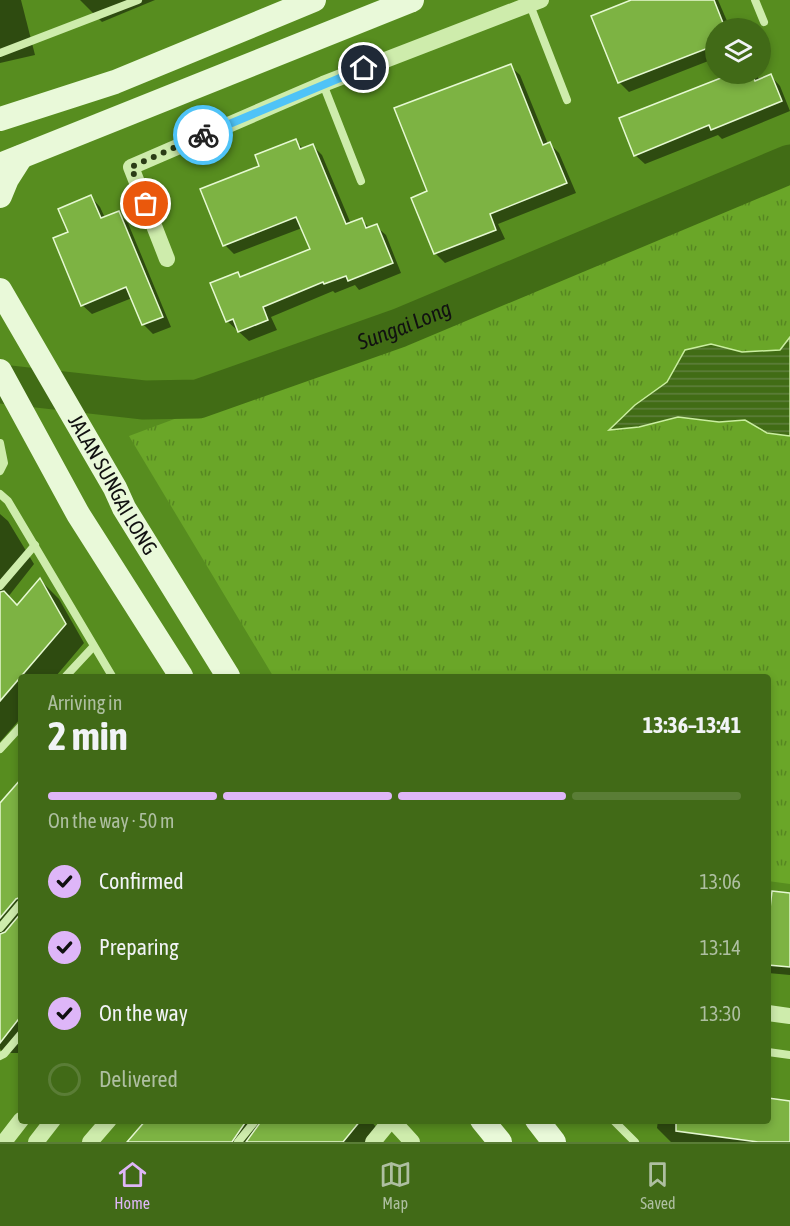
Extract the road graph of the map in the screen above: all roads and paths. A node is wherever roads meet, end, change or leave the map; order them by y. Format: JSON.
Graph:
{"nodes":[{"id":1,"x":138,"y":0,"type":"edge"},
{"id":2,"x":314,"y":0,"type":"edge"},
{"id":3,"x":412,"y":0,"type":"edge"},
{"id":4,"x":755,"y":0,"type":"edge"},
{"id":5,"x":533,"y":2,"type":"edge"},
{"id":6,"x":762,"y":18,"type":"edge"},
{"id":7,"x":0,"y":53,"type":"edge"},
{"id":8,"x":323,"y":84,"type":"junction"},
{"id":9,"x":567,"y":100,"type":"dead end"},
{"id":10,"x":0,"y":119,"type":"edge"},
{"id":11,"x":10,"y":161,"type":"edge"},
{"id":12,"x":361,"y":181,"type":"dead end"},
{"id":13,"x":0,"y":196,"type":"edge"},
{"id":14,"x":167,"y":260,"type":"dead end"},
{"id":15,"x":0,"y":290,"type":"edge"},
{"id":16,"x":4,"y":379,"type":"edge"},
{"id":17,"x":0,"y":443,"type":"edge"},
{"id":18,"x":0,"y":471,"type":"edge"},
{"id":19,"x":0,"y":494,"type":"edge"},
{"id":20,"x":35,"y":545,"type":"junction"},
{"id":21,"x":0,"y":586,"type":"edge"},
{"id":22,"x":93,"y":647,"type":"junction"},
{"id":23,"x":68,"y":674,"type":"edge"},
{"id":24,"x":111,"y":674,"type":"edge"},
{"id":25,"x":180,"y":674,"type":"edge"},
{"id":26,"x":227,"y":674,"type":"edge"},
{"id":27,"x":18,"y":729,"type":"edge"},
{"id":28,"x":0,"y":749,"type":"edge"},
{"id":29,"x":18,"y":907,"type":"edge"},
{"id":30,"x":0,"y":928,"type":"edge"},
{"id":31,"x":771,"y":1013,"type":"edge"},
{"id":32,"x":790,"y":1016,"type":"edge"},
{"id":33,"x":18,"y":1038,"type":"edge"},
{"id":34,"x":771,"y":1052,"type":"edge"},
{"id":35,"x":790,"y":1055,"type":"edge"},
{"id":36,"x":0,"y":1056,"type":"edge"},
{"id":37,"x":18,"y":1124,"type":"edge"},
{"id":38,"x":50,"y":1124,"type":"edge"},
{"id":39,"x":106,"y":1124,"type":"edge"},
{"id":40,"x":253,"y":1124,"type":"edge"},
{"id":41,"x":389,"y":1124,"type":"edge"},
{"id":42,"x":396,"y":1124,"type":"edge"},
{"id":43,"x":485,"y":1124,"type":"edge"},
{"id":44,"x":540,"y":1124,"type":"edge"},
{"id":45,"x":617,"y":1124,"type":"edge"},
{"id":46,"x":498,"y":1141,"type":"edge"},
{"id":47,"x":4,"y":1142,"type":"edge"},
{"id":48,"x":36,"y":1142,"type":"edge"},
{"id":49,"x":90,"y":1142,"type":"edge"},
{"id":50,"x":238,"y":1142,"type":"edge"},
{"id":51,"x":373,"y":1142,"type":"edge"},
{"id":52,"x":412,"y":1142,"type":"edge"},
{"id":53,"x":554,"y":1142,"type":"edge"},
{"id":54,"x":635,"y":1142,"type":"edge"}],
"edges":[{"from":1,"to":7,"type":"lane"},
{"from":2,"to":10,"type":"street"},
{"from":3,"to":11,"type":"street"},
{"from":4,"to":6,"type":"lane"},
{"from":5,"to":8,"type":"street"},
{"from":5,"to":9,"type":"lane"},
{"from":8,"to":12,"type":"lane"},
{"from":8,"to":14,"type":"street"},
{"from":11,"to":13,"type":"street"},
{"from":15,"to":26,"type":"street","name":"JALAN SUNGAI LONG"},
{"from":16,"to":25,"type":"street","name":"JALAN SUNGAI LONG"},
{"from":17,"to":18,"type":"lane"},
{"from":19,"to":20,"type":"lane"},
{"from":20,"to":21,"type":"lane"},
{"from":20,"to":22,"type":"lane"},
{"from":22,"to":23,"type":"lane"},
{"from":22,"to":24,"type":"lane"},
{"from":27,"to":28,"type":"lane"},
{"from":29,"to":30,"type":"lane"},
{"from":31,"to":32,"type":"street"},
{"from":33,"to":36,"type":"lane"},
{"from":34,"to":35,"type":"lane"},
{"from":37,"to":47,"type":"street"},
{"from":38,"to":48,"type":"street"},
{"from":39,"to":49,"type":"street"},
{"from":40,"to":50,"type":"lane"},
{"from":41,"to":51,"type":"street"},
{"from":42,"to":52,"type":"street"},
{"from":43,"to":46,"type":"street"},
{"from":44,"to":53,"type":"street"},
{"from":45,"to":54,"type":"lane"}]}
